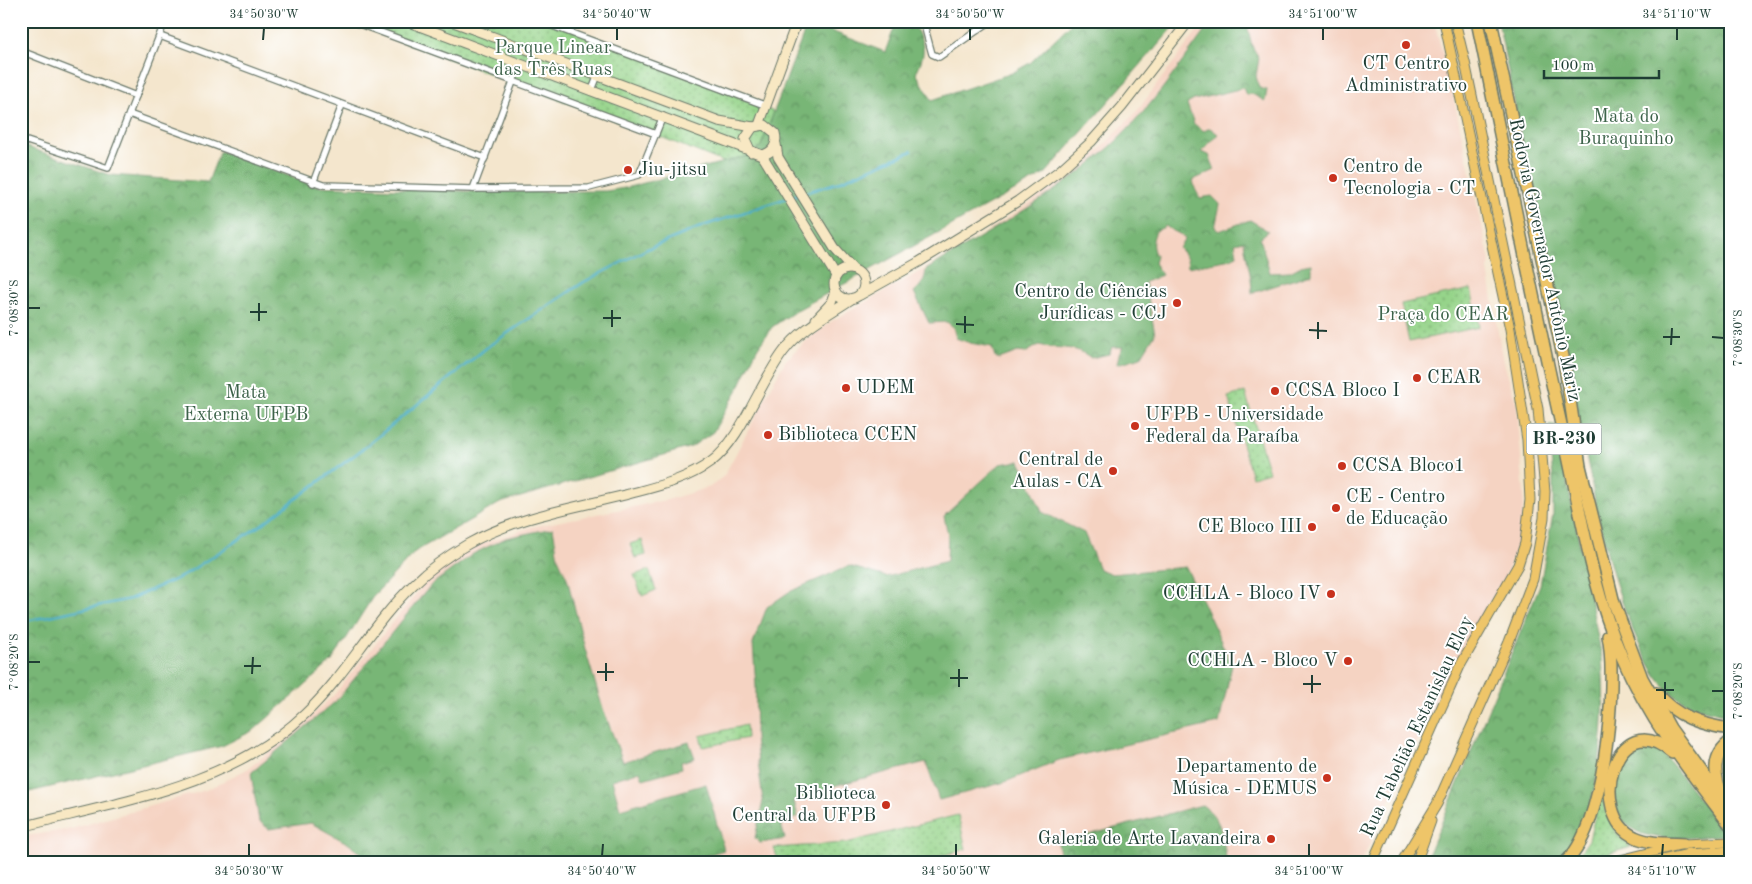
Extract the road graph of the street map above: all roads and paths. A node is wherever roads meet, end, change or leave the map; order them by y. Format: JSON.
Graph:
{"nodes":[{"id":1,"x":165,"y":21,"type":"edge"},
{"id":2,"x":406,"y":21,"type":"edge"},
{"id":3,"x":451,"y":21,"type":"edge"},
{"id":4,"x":539,"y":21,"type":"edge"},
{"id":5,"x":782,"y":21,"type":"edge"},
{"id":6,"x":923,"y":21,"type":"edge"},
{"id":7,"x":991,"y":21,"type":"edge"},
{"id":8,"x":1189,"y":21,"type":"edge"},
{"id":9,"x":1444,"y":21,"type":"edge"},
{"id":10,"x":1455,"y":21,"type":"edge"},
{"id":11,"x":1477,"y":21,"type":"edge"},
{"id":12,"x":1491,"y":21,"type":"edge"},
{"id":13,"x":352,"y":22,"type":"edge"},
{"id":14,"x":796,"y":24,"type":"edge"},
{"id":15,"x":160,"y":36,"type":"junction"},
{"id":16,"x":21,"y":51,"type":"edge"},
{"id":17,"x":520,"y":63,"type":"junction"},
{"id":18,"x":598,"y":75,"type":"junction"},
{"id":19,"x":513,"y":82,"type":"junction"},
{"id":20,"x":592,"y":90,"type":"junction"},
{"id":21,"x":136,"y":96,"type":"junction"},
{"id":22,"x":342,"y":106,"type":"junction"},
{"id":23,"x":766,"y":108,"type":"junction"},
{"id":24,"x":129,"y":114,"type":"junction"},
{"id":25,"x":663,"y":116,"type":"junction"},
{"id":26,"x":756,"y":126,"type":"junction"},
{"id":27,"x":772,"y":130,"type":"junction"},
{"id":28,"x":656,"y":134,"type":"junction"},
{"id":29,"x":21,"y":139,"type":"edge"},
{"id":30,"x":776,"y":143,"type":"junction"},
{"id":31,"x":751,"y":152,"type":"junction"},
{"id":32,"x":762,"y":155,"type":"junction"},
{"id":33,"x":485,"y":158,"type":"junction"},
{"id":34,"x":313,"y":183,"type":"junction"},
{"id":35,"x":473,"y":189,"type":"junction"},
{"id":36,"x":852,"y":268,"type":"junction"},
{"id":37,"x":836,"y":276,"type":"junction"},
{"id":38,"x":894,"y":277,"type":"junction"},
{"id":39,"x":864,"y":280,"type":"junction"},
{"id":40,"x":836,"y":291,"type":"junction"},
{"id":41,"x":857,"y":296,"type":"junction"},
{"id":42,"x":811,"y":326,"type":"junction"},
{"id":43,"x":1602,"y":608,"type":"junction"},
{"id":44,"x":1642,"y":678,"type":"junction"},
{"id":45,"x":1731,"y":729,"type":"edge"},
{"id":46,"x":1731,"y":741,"type":"edge"},
{"id":47,"x":1681,"y":760,"type":"junction"},
{"id":48,"x":1437,"y":804,"type":"junction"},
{"id":49,"x":1731,"y":812,"type":"edge"},
{"id":50,"x":1730,"y":826,"type":"edge"},
{"id":51,"x":21,"y":827,"type":"edge"},
{"id":52,"x":1731,"y":842,"type":"edge"},
{"id":53,"x":1687,"y":849,"type":"junction"},
{"id":54,"x":1731,"y":852,"type":"edge"},
{"id":55,"x":1372,"y":863,"type":"edge"},
{"id":56,"x":1401,"y":863,"type":"edge"},
{"id":57,"x":1416,"y":863,"type":"edge"},
{"id":58,"x":1564,"y":863,"type":"edge"},
{"id":59,"x":1608,"y":863,"type":"edge"},
{"id":60,"x":1648,"y":863,"type":"edge"},
{"id":61,"x":1678,"y":863,"type":"edge"}],
"edges":[{"from":1,"to":15,"type":"street"},
{"from":2,"to":17,"type":"street"},
{"from":3,"to":18,"type":"street"},
{"from":4,"to":23,"type":"street"},
{"from":5,"to":14,"type":"street"},
{"from":6,"to":7,"type":"street"},
{"from":8,"to":38,"type":"street"},
{"from":9,"to":55,"type":"main road","name":"Rua Tabelião Estanislau Eloy"},
{"from":10,"to":48,"type":"main road"},
{"from":11,"to":43,"type":"highway","name":"Rodovia Governador Antônio Mariz","number":"BR-230"},
{"from":12,"to":44,"type":"highway","name":"Rodovia Governador Antônio Mariz","number":"BR-230"},
{"from":13,"to":19,"type":"street"},
{"from":14,"to":23,"type":"street"},
{"from":15,"to":21,"type":"street"},
{"from":15,"to":22,"type":"street"},
{"from":16,"to":21,"type":"street"},
{"from":17,"to":19,"type":"street"},
{"from":17,"to":20,"type":"street"},
{"from":18,"to":20,"type":"street"},
{"from":18,"to":26,"type":"street"},
{"from":19,"to":28,"type":"street"},
{"from":19,"to":33,"type":"street"},
{"from":20,"to":25,"type":"street"},
{"from":21,"to":24,"type":"street"},
{"from":22,"to":33,"type":"street"},
{"from":22,"to":34,"type":"street"},
{"from":23,"to":26,"type":"street"},
{"from":23,"to":27,"type":"street"},
{"from":24,"to":29,"type":"street"},
{"from":24,"to":34,"type":"street"},
{"from":25,"to":28,"type":"street"},
{"from":25,"to":31,"type":"street"},
{"from":26,"to":27,"type":"street"},
{"from":26,"to":31,"type":"street"},
{"from":27,"to":30,"type":"street"},
{"from":28,"to":35,"type":"street"},
{"from":30,"to":32,"type":"street"},
{"from":30,"to":36,"type":"street"},
{"from":31,"to":32,"type":"street"},
{"from":32,"to":37,"type":"street"},
{"from":33,"to":35,"type":"street"},
{"from":34,"to":35,"type":"street"},
{"from":36,"to":37,"type":"street"},
{"from":36,"to":39,"type":"street"},
{"from":37,"to":40,"type":"street"},
{"from":38,"to":39,"type":"street"},
{"from":38,"to":41,"type":"street"},
{"from":39,"to":41,"type":"street"},
{"from":40,"to":41,"type":"street"},
{"from":40,"to":42,"type":"street"},
{"from":41,"to":42,"type":"street"},
{"from":42,"to":51,"type":"street"},
{"from":43,"to":47,"type":"highway","name":"Rodovia Governador Antônio Mariz","number":"BR-230"},
{"from":43,"to":58,"type":"highway"},
{"from":44,"to":45,"type":"highway"},
{"from":44,"to":49,"type":"highway","name":"Rodovia Governador Antônio Mariz","number":"BR-230"},
{"from":46,"to":49,"type":"highway"},
{"from":47,"to":50,"type":"highway","name":"Rodovia Governador Antônio Mariz","number":"BR-230"},
{"from":47,"to":53,"type":"highway"},
{"from":48,"to":56,"type":"main road"},
{"from":48,"to":57,"type":"main road"},
{"from":52,"to":53,"type":"main road"},
{"from":53,"to":54,"type":"main road"},
{"from":53,"to":59,"type":"main road"},
{"from":53,"to":60,"type":"main road"},
{"from":53,"to":61,"type":"highway"}]}
